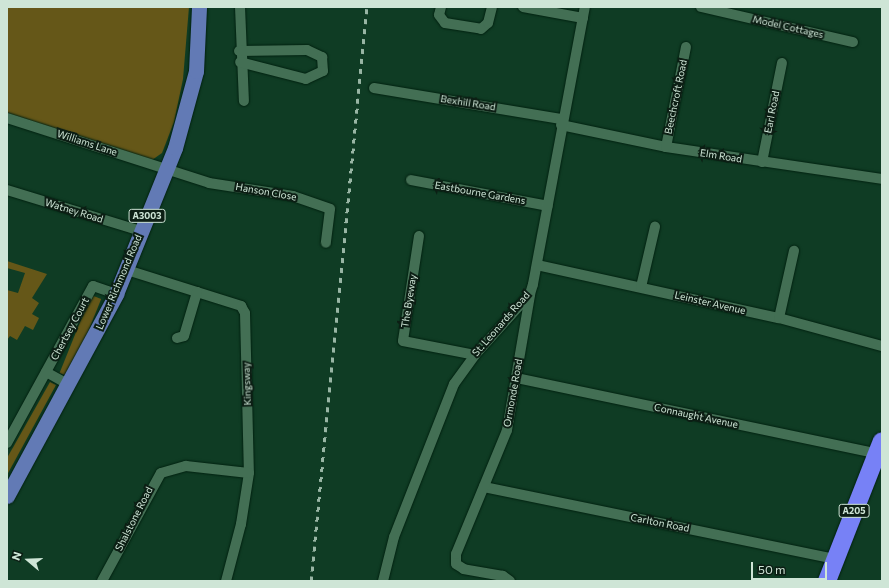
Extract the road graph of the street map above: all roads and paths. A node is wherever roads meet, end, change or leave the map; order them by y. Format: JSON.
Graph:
{"nodes":[{"id":1,"x":199,"y":7,"type":"edge"},
{"id":2,"x":240,"y":7,"type":"edge"},
{"id":3,"x":441,"y":7,"type":"edge"},
{"id":4,"x":492,"y":7,"type":"edge"},
{"id":5,"x":523,"y":7,"type":"edge"},
{"id":6,"x":585,"y":7,"type":"edge"},
{"id":7,"x":701,"y":7,"type":"edge"},
{"id":8,"x":583,"y":18,"type":"junction"},
{"id":9,"x":853,"y":42,"type":"dead end"},
{"id":10,"x":686,"y":47,"type":"dead end"},
{"id":11,"x":239,"y":51,"type":"junction"},
{"id":12,"x":240,"y":62,"type":"junction"},
{"id":13,"x":782,"y":63,"type":"dead end"},
{"id":14,"x":374,"y":88,"type":"dead end"},
{"id":15,"x":244,"y":101,"type":"dead end"},
{"id":16,"x":7,"y":118,"type":"edge"},
{"id":17,"x":562,"y":122,"type":"junction"},
{"id":18,"x":666,"y":147,"type":"junction"},
{"id":19,"x":762,"y":162,"type":"junction"},
{"id":20,"x":167,"y":168,"type":"junction"},
{"id":21,"x":882,"y":179,"type":"edge"},
{"id":22,"x":411,"y":180,"type":"dead end"},
{"id":23,"x":7,"y":190,"type":"edge"},
{"id":24,"x":548,"y":206,"type":"junction"},
{"id":25,"x":655,"y":227,"type":"dead end"},
{"id":26,"x":141,"y":231,"type":"junction"},
{"id":27,"x":419,"y":236,"type":"dead end"},
{"id":28,"x":326,"y":243,"type":"dead end"},
{"id":29,"x":794,"y":251,"type":"dead end"},
{"id":30,"x":537,"y":265,"type":"junction"},
{"id":31,"x":127,"y":270,"type":"junction"},
{"id":32,"x":641,"y":287,"type":"junction"},
{"id":33,"x":197,"y":292,"type":"junction"},
{"id":34,"x":116,"y":294,"type":"junction"},
{"id":35,"x":530,"y":294,"type":"junction"},
{"id":36,"x":779,"y":318,"type":"junction"},
{"id":37,"x":177,"y":338,"type":"dead end"},
{"id":38,"x":882,"y":346,"type":"edge"},
{"id":39,"x":474,"y":355,"type":"junction"},
{"id":40,"x":46,"y":372,"type":"junction"},
{"id":41,"x":516,"y":378,"type":"junction"},
{"id":42,"x":69,"y":385,"type":"junction"},
{"id":43,"x":7,"y":443,"type":"edge"},
{"id":44,"x":879,"y":447,"type":"edge"},
{"id":45,"x":248,"y":472,"type":"junction"},
{"id":46,"x":484,"y":487,"type":"junction"},
{"id":47,"x":7,"y":496,"type":"edge"},
{"id":48,"x":836,"y":560,"type":"junction"},
{"id":49,"x":829,"y":580,"type":"edge"},
{"id":50,"x":102,"y":581,"type":"edge"},
{"id":51,"x":226,"y":581,"type":"edge"},
{"id":52,"x":383,"y":581,"type":"edge"},
{"id":53,"x":510,"y":581,"type":"edge"}],
"edges":[{"from":1,"to":20,"type":"main road","name":"Lower Richmond Road","number":"A3003"},
{"from":2,"to":11,"type":"street"},
{"from":3,"to":4,"type":"street"},
{"from":5,"to":8,"type":"street"},
{"from":6,"to":8,"type":"street","name":"St. Leonards Road"},
{"from":7,"to":9,"type":"street","name":"Model Cottages"},
{"from":8,"to":17,"type":"street","name":"St. Leonards Road"},
{"from":10,"to":18,"type":"street","name":"Beechcroft Road"},
{"from":11,"to":12,"type":"street"},
{"from":11,"to":12,"type":"street"},
{"from":12,"to":15,"type":"street"},
{"from":13,"to":19,"type":"street","name":"Earl Road"},
{"from":14,"to":17,"type":"street","name":"Bexhill Road"},
{"from":16,"to":20,"type":"street","name":"Williams Lane"},
{"from":17,"to":18,"type":"street","name":"Elm Road"},
{"from":17,"to":24,"type":"street","name":"St. Leonards Road"},
{"from":18,"to":19,"type":"street","name":"Elm Road"},
{"from":19,"to":21,"type":"street","name":"Elm Road"},
{"from":20,"to":26,"type":"main road","name":"Lower Richmond Road","number":"A3003"},
{"from":20,"to":28,"type":"street","name":"Hanson Close"},
{"from":22,"to":24,"type":"street","name":"Eastbourne Gardens"},
{"from":23,"to":26,"type":"street","name":"Watney Road"},
{"from":24,"to":30,"type":"street","name":"St. Leonards Road"},
{"from":25,"to":32,"type":"street"},
{"from":26,"to":31,"type":"main road","name":"Lower Richmond Road","number":"A3003"},
{"from":27,"to":39,"type":"street","name":"The Byeway"},
{"from":29,"to":36,"type":"street"},
{"from":30,"to":32,"type":"street","name":"Leinster Avenue"},
{"from":30,"to":35,"type":"street","name":"St. Leonards Road"},
{"from":31,"to":33,"type":"street","name":"Kingsway"},
{"from":31,"to":34,"type":"main road","name":"Lower Richmond Road","number":"A3003"},
{"from":32,"to":36,"type":"street","name":"Leinster Avenue"},
{"from":33,"to":37,"type":"street"},
{"from":33,"to":45,"type":"street","name":"Kingsway"},
{"from":34,"to":40,"type":"street","name":"Chertsey Court"},
{"from":34,"to":42,"type":"main road","name":"Lower Richmond Road","number":"A3003"},
{"from":35,"to":39,"type":"street","name":"St. Leonards Road"},
{"from":35,"to":41,"type":"street","name":"Ormonde Road"},
{"from":36,"to":38,"type":"street","name":"Leinster Avenue"},
{"from":39,"to":52,"type":"street","name":"St. Leonards Road"},
{"from":40,"to":42,"type":"street","name":"Chertsey Court"},
{"from":40,"to":43,"type":"street","name":"Chertsey Court"},
{"from":41,"to":44,"type":"street","name":"Connaught Avenue"},
{"from":41,"to":46,"type":"street","name":"Ormonde Road"},
{"from":42,"to":47,"type":"main road","name":"Lower Richmond Road","number":"A3003"},
{"from":44,"to":48,"type":"highway","number":"A205"},
{"from":45,"to":50,"type":"street","name":"Shalstone Road"},
{"from":45,"to":51,"type":"street","name":"Kingsway"},
{"from":46,"to":48,"type":"street","name":"Carlton Road"},
{"from":46,"to":53,"type":"street","name":"Ormonde Road"},
{"from":48,"to":49,"type":"highway","number":"A205"}]}
